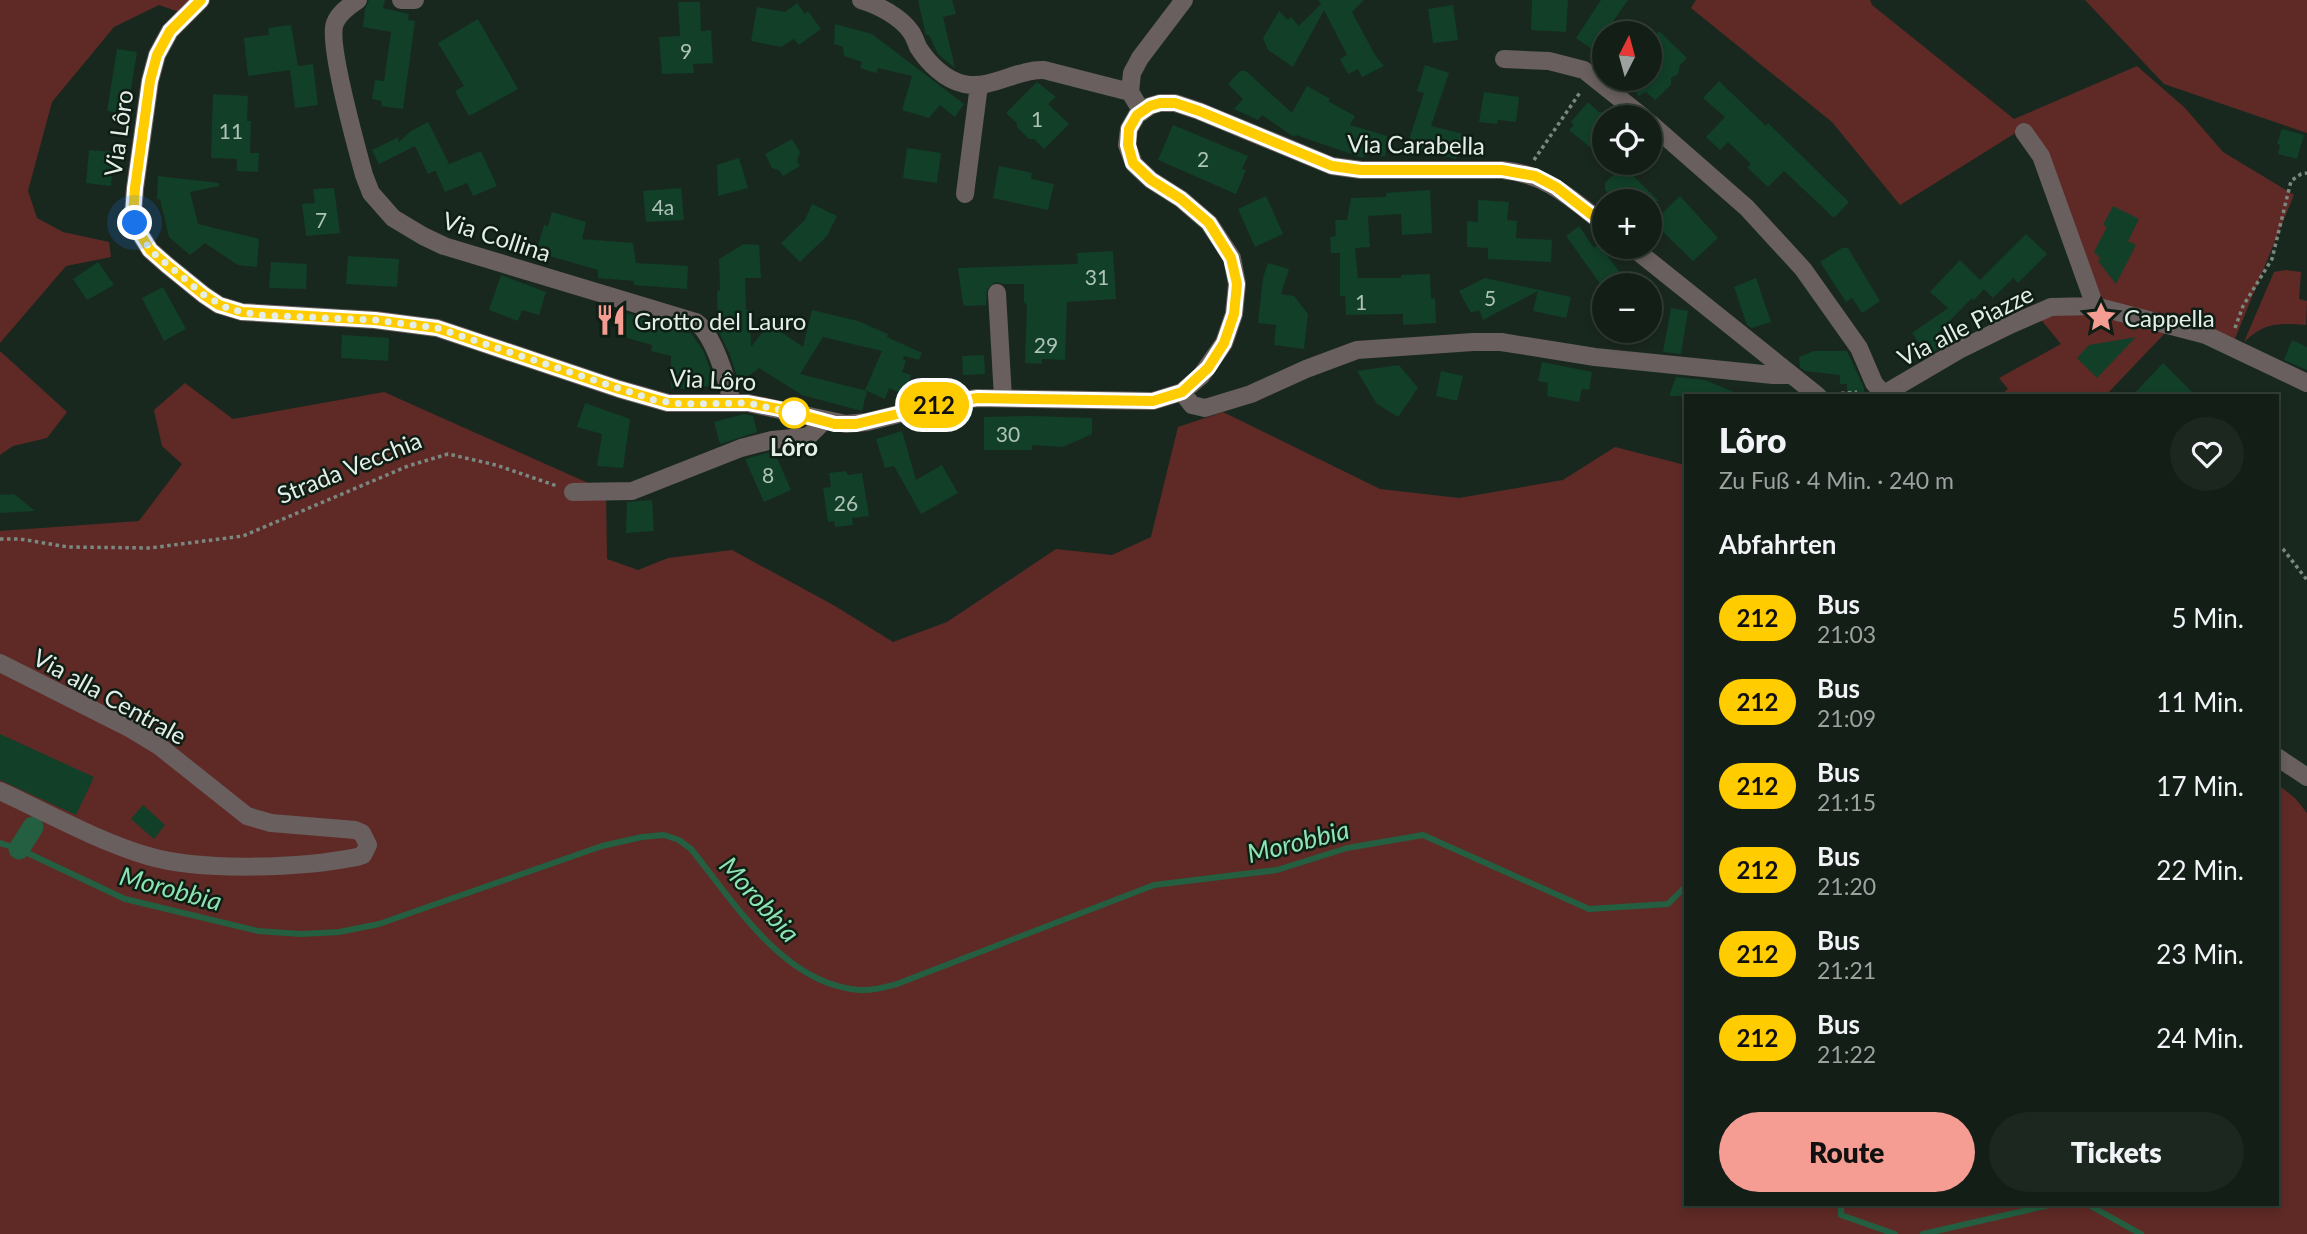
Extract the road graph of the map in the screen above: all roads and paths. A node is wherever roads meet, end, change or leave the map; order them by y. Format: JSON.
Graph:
{"nodes":[{"id":1,"x":201,"y":0,"type":"edge"},
{"id":2,"x":358,"y":0,"type":"edge"},
{"id":3,"x":401,"y":0,"type":"edge"},
{"id":4,"x":415,"y":0,"type":"edge"},
{"id":5,"x":861,"y":0,"type":"edge"},
{"id":6,"x":1184,"y":0,"type":"edge"},
{"id":7,"x":1504,"y":59,"type":"dead end"},
{"id":8,"x":1591,"y":76,"type":"junction"},
{"id":9,"x":979,"y":85,"type":"junction"},
{"id":10,"x":1130,"y":92,"type":"junction"},
{"id":11,"x":1628,"y":105,"type":"edge"},
{"id":12,"x":1142,"y":112,"type":"junction"},
{"id":13,"x":2024,"y":132,"type":"dead end"},
{"id":14,"x":1662,"y":134,"type":"edge"},
{"id":15,"x":1525,"y":173,"type":"junction"},
{"id":16,"x":2307,"y":173,"type":"edge"},
{"id":17,"x":965,"y":194,"type":"dead end"},
{"id":18,"x":1592,"y":215,"type":"edge"},
{"id":19,"x":1647,"y":259,"type":"edge"},
{"id":20,"x":997,"y":293,"type":"dead end"},
{"id":21,"x":2095,"y":306,"type":"junction"},
{"id":22,"x":2229,"y":346,"type":"junction"},
{"id":23,"x":1793,"y":375,"type":"junction"},
{"id":24,"x":2307,"y":383,"type":"edge"},
{"id":25,"x":1182,"y":392,"type":"junction"},
{"id":26,"x":1882,"y":392,"type":"edge"},
{"id":27,"x":1816,"y":394,"type":"edge"},
{"id":28,"x":1835,"y":394,"type":"edge"},
{"id":29,"x":1003,"y":398,"type":"junction"},
{"id":30,"x":732,"y":402,"type":"junction"},
{"id":31,"x":824,"y":421,"type":"junction"},
{"id":32,"x":573,"y":492,"type":"joint"},
{"id":33,"x":0,"y":539,"type":"edge"},
{"id":34,"x":2279,"y":547,"type":"edge"},
{"id":35,"x":2307,"y":580,"type":"edge"},
{"id":36,"x":0,"y":663,"type":"edge"},
{"id":37,"x":2279,"y":758,"type":"edge"},
{"id":38,"x":2307,"y":778,"type":"edge"},
{"id":39,"x":0,"y":791,"type":"edge"}],
"edges":[{"from":1,"to":30,"type":"street","name":"Via Lôro"},
{"from":2,"to":30,"type":"street","name":"Via Collina"},
{"from":3,"to":4,"type":"street"},
{"from":5,"to":9,"type":"street"},
{"from":6,"to":10,"type":"street"},
{"from":7,"to":8,"type":"street"},
{"from":8,"to":11,"type":"street"},
{"from":8,"to":15,"type":"path"},
{"from":9,"to":10,"type":"street"},
{"from":9,"to":17,"type":"street"},
{"from":10,"to":12,"type":"street"},
{"from":12,"to":15,"type":"street","name":"Via Carabella"},
{"from":12,"to":25,"type":"street","name":"Via Lôro"},
{"from":13,"to":21,"type":"street"},
{"from":14,"to":26,"type":"street"},
{"from":15,"to":18,"type":"street","name":"Via Carabella"},
{"from":16,"to":22,"type":"path"},
{"from":19,"to":23,"type":"street"},
{"from":20,"to":29,"type":"street"},
{"from":21,"to":22,"type":"street","name":"Via alle Piazze"},
{"from":21,"to":26,"type":"street","name":"Via alle Piazze"},
{"from":22,"to":24,"type":"street","name":"Via alle Piazze"},
{"from":23,"to":25,"type":"street"},
{"from":23,"to":27,"type":"street"},
{"from":25,"to":29,"type":"street","name":"Via Lôro"},
{"from":26,"to":28,"type":"path"},
{"from":29,"to":31,"type":"street","name":"Via Lôro"},
{"from":30,"to":31,"type":"street","name":"Via Lôro"},
{"from":31,"to":32,"type":"street"},
{"from":32,"to":33,"type":"path","name":"Strada Vecchia"},
{"from":34,"to":35,"type":"path"},
{"from":36,"to":39,"type":"street","name":"Via alla Centrale"},
{"from":37,"to":38,"type":"street"}]}
